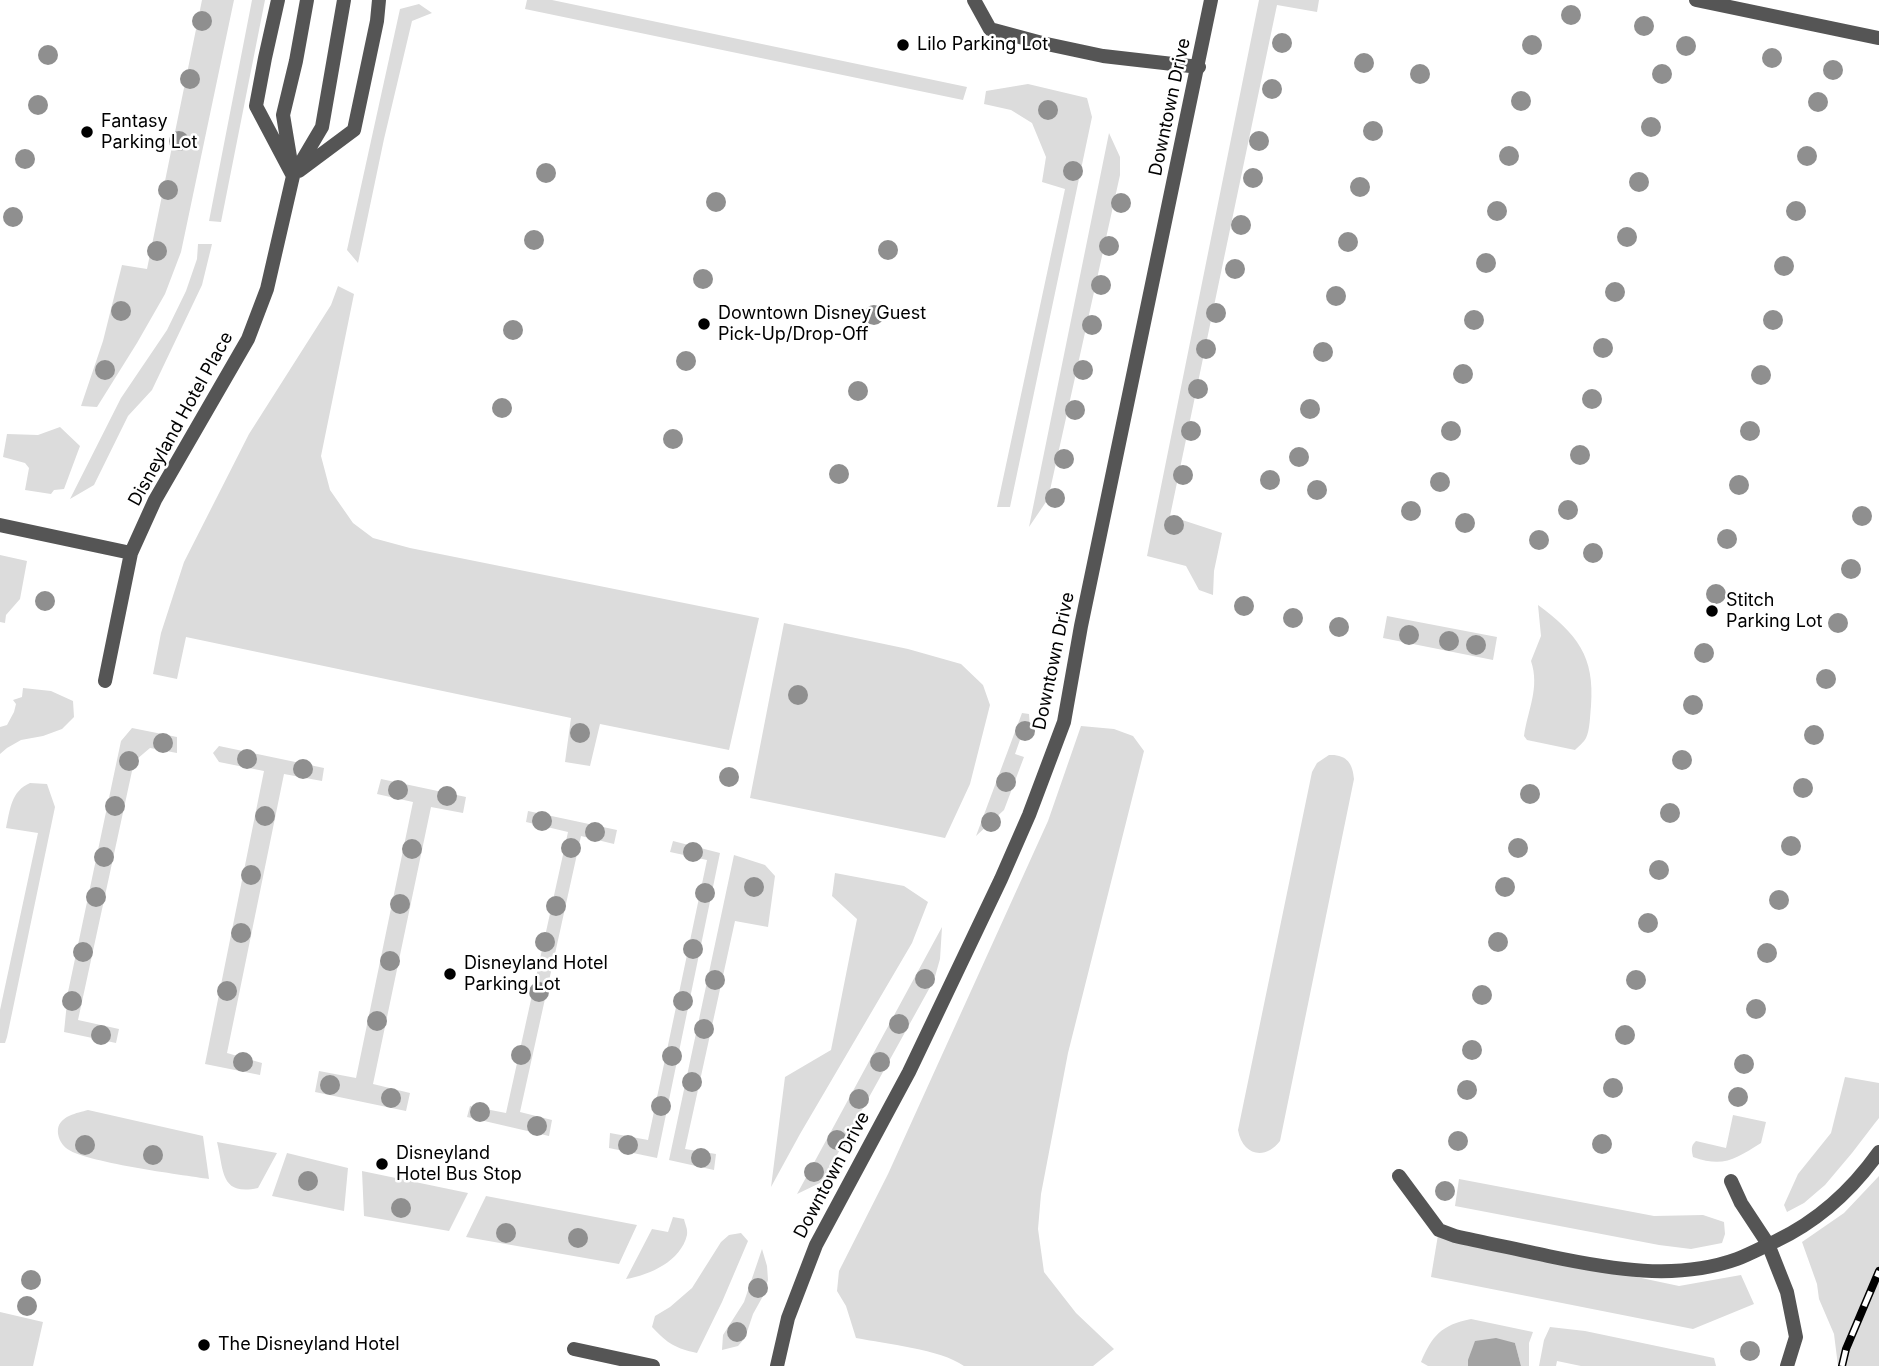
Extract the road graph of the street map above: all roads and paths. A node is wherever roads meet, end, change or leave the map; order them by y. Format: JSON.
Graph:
{"nodes":[{"id":1,"x":278,"y":0,"type":"edge"},
{"id":2,"x":307,"y":0,"type":"edge"},
{"id":3,"x":344,"y":0,"type":"edge"},
{"id":4,"x":379,"y":0,"type":"edge"},
{"id":5,"x":974,"y":0,"type":"edge"},
{"id":6,"x":1212,"y":0,"type":"edge"},
{"id":7,"x":1696,"y":0,"type":"edge"},
{"id":8,"x":1878,"y":38,"type":"edge"},
{"id":9,"x":1199,"y":67,"type":"junction"},
{"id":10,"x":293,"y":176,"type":"junction"},
{"id":11,"x":0,"y":525,"type":"edge"},
{"id":12,"x":131,"y":553,"type":"junction"},
{"id":13,"x":105,"y":681,"type":"dead end"},
{"id":14,"x":1879,"y":1152,"type":"edge"},
{"id":15,"x":1399,"y":1176,"type":"dead end"},
{"id":16,"x":1731,"y":1181,"type":"dead end"},
{"id":17,"x":1768,"y":1244,"type":"junction"},
{"id":18,"x":574,"y":1349,"type":"dead end"},
{"id":19,"x":653,"y":1366,"type":"edge"},
{"id":20,"x":777,"y":1366,"type":"edge"},
{"id":21,"x":1787,"y":1366,"type":"edge"}],
"edges":[{"from":1,"to":10,"type":"street"},
{"from":2,"to":10,"type":"street"},
{"from":3,"to":10,"type":"street","name":"Disneyland Hotel Place"},
{"from":4,"to":10,"type":"street"},
{"from":5,"to":9,"type":"street"},
{"from":6,"to":9,"type":"street","name":"Downtown Drive"},
{"from":7,"to":8,"type":"street"},
{"from":9,"to":20,"type":"street","name":"Downtown Drive"},
{"from":10,"to":12,"type":"street","name":"Disneyland Hotel Place"},
{"from":11,"to":12,"type":"street"},
{"from":12,"to":13,"type":"street","name":"Disneyland Hotel Place"},
{"from":14,"to":17,"type":"street"},
{"from":15,"to":17,"type":"street"},
{"from":16,"to":17,"type":"street"},
{"from":17,"to":21,"type":"street"},
{"from":18,"to":19,"type":"street"}]}
